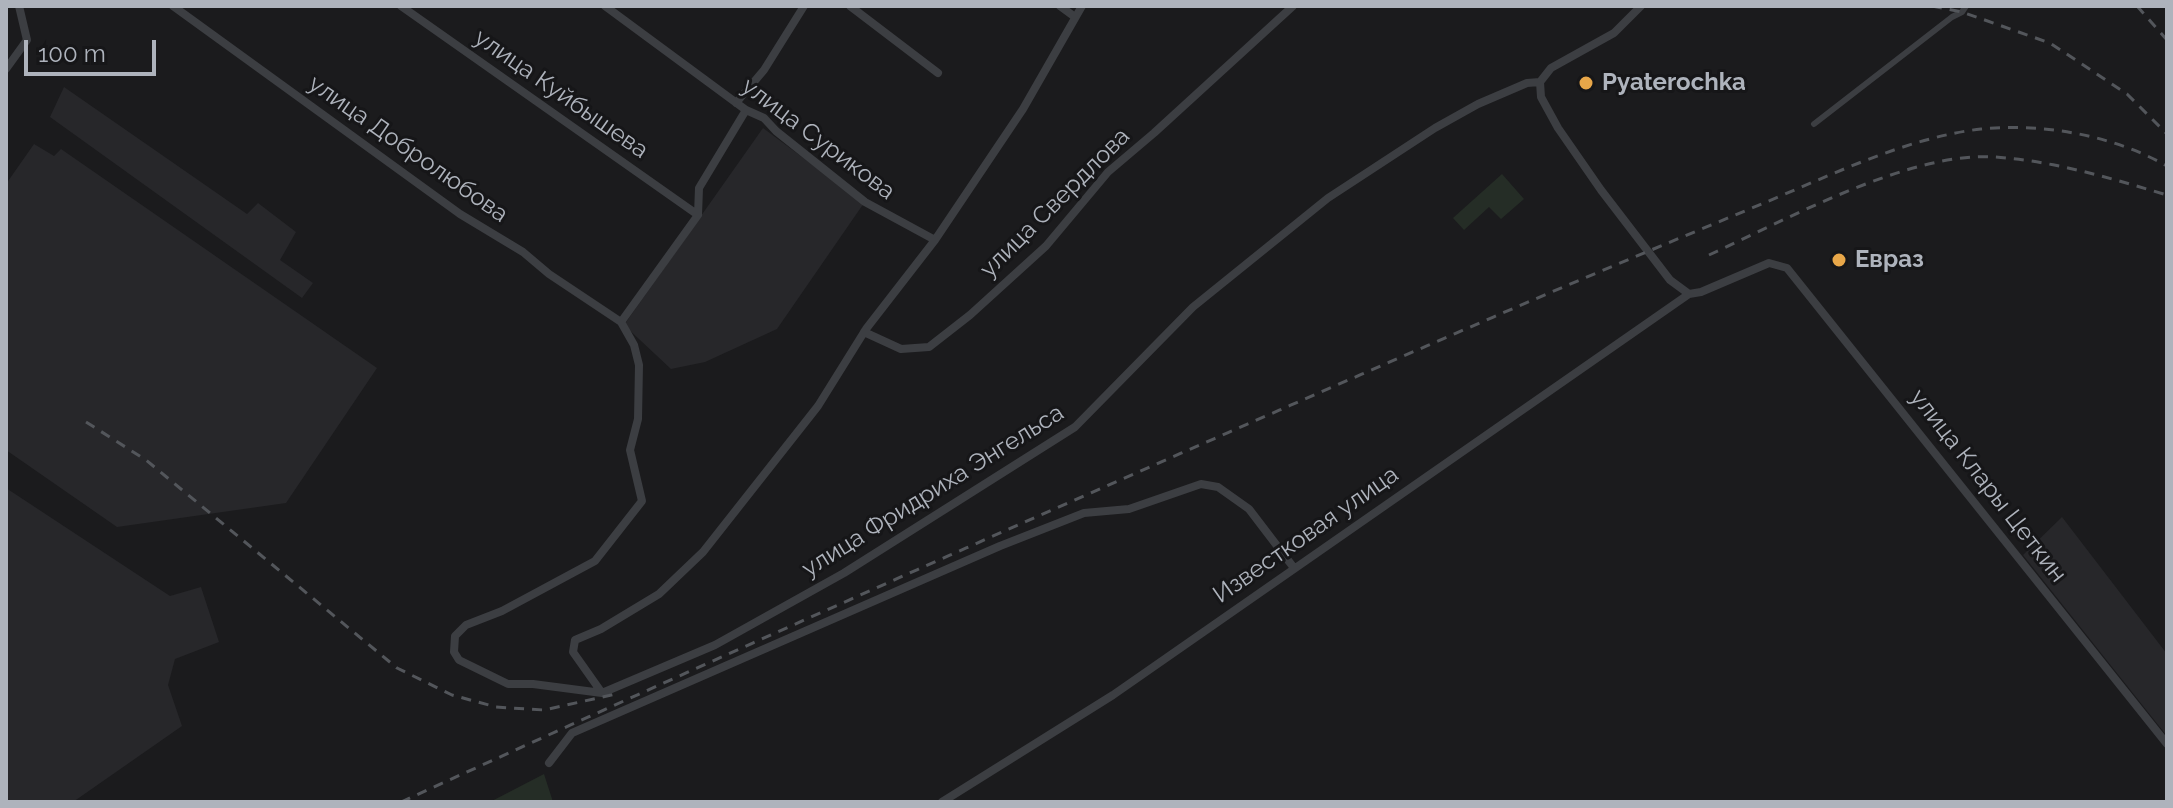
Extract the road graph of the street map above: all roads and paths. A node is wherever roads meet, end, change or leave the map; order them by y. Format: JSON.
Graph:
{"nodes":[{"id":1,"x":20,"y":6,"type":"edge"},
{"id":2,"x":173,"y":6,"type":"edge"},
{"id":3,"x":401,"y":6,"type":"edge"},
{"id":4,"x":605,"y":6,"type":"edge"},
{"id":5,"x":804,"y":6,"type":"edge"},
{"id":6,"x":850,"y":6,"type":"edge"},
{"id":7,"x":1060,"y":6,"type":"edge"},
{"id":8,"x":1082,"y":6,"type":"edge"},
{"id":9,"x":1293,"y":6,"type":"edge"},
{"id":10,"x":1641,"y":6,"type":"edge"},
{"id":11,"x":1966,"y":6,"type":"edge"},
{"id":12,"x":1075,"y":17,"type":"junction"},
{"id":13,"x":6,"y":69,"type":"edge"},
{"id":14,"x":938,"y":73,"type":"dead end"},
{"id":15,"x":1540,"y":82,"type":"junction"},
{"id":16,"x":736,"y":103,"type":"junction"},
{"id":17,"x":746,"y":110,"type":"junction"},
{"id":18,"x":1814,"y":124,"type":"dead end"},
{"id":19,"x":698,"y":215,"type":"junction"},
{"id":20,"x":935,"y":240,"type":"junction"},
{"id":21,"x":1689,"y":294,"type":"junction"},
{"id":22,"x":621,"y":322,"type":"junction"},
{"id":23,"x":864,"y":332,"type":"junction"},
{"id":24,"x":1294,"y":568,"type":"junction"},
{"id":25,"x":602,"y":693,"type":"junction"},
{"id":26,"x":2167,"y":744,"type":"edge"},
{"id":27,"x":549,"y":763,"type":"dead end"},
{"id":28,"x":942,"y":802,"type":"edge"}],
"edges":[{"from":1,"to":13,"type":"street"},
{"from":2,"to":22,"type":"street","name":"улица Добролюбова"},
{"from":3,"to":19,"type":"street","name":"улица Куйбышева"},
{"from":4,"to":16,"type":"street","name":"улица Сурикова"},
{"from":5,"to":16,"type":"street"},
{"from":6,"to":14,"type":"street"},
{"from":7,"to":12,"type":"street"},
{"from":8,"to":12,"type":"street"},
{"from":9,"to":23,"type":"street","name":"улица Свердлова"},
{"from":10,"to":15,"type":"street","name":"улица Фридриха Энгельса"},
{"from":11,"to":18,"type":"street"},
{"from":12,"to":20,"type":"street"},
{"from":15,"to":21,"type":"street"},
{"from":15,"to":25,"type":"street","name":"улица Фридриха Энгельса"},
{"from":16,"to":17,"type":"street","name":"улица Сурикова"},
{"from":17,"to":19,"type":"street"},
{"from":17,"to":20,"type":"street","name":"улица Сурикова"},
{"from":19,"to":22,"type":"street"},
{"from":20,"to":23,"type":"street"},
{"from":21,"to":24,"type":"street","name":"Известковая улица"},
{"from":21,"to":26,"type":"street","name":"улица Клары Цеткин"},
{"from":22,"to":25,"type":"street"},
{"from":23,"to":25,"type":"street"},
{"from":24,"to":27,"type":"street"},
{"from":24,"to":28,"type":"street","name":"Известковая улица"}]}
